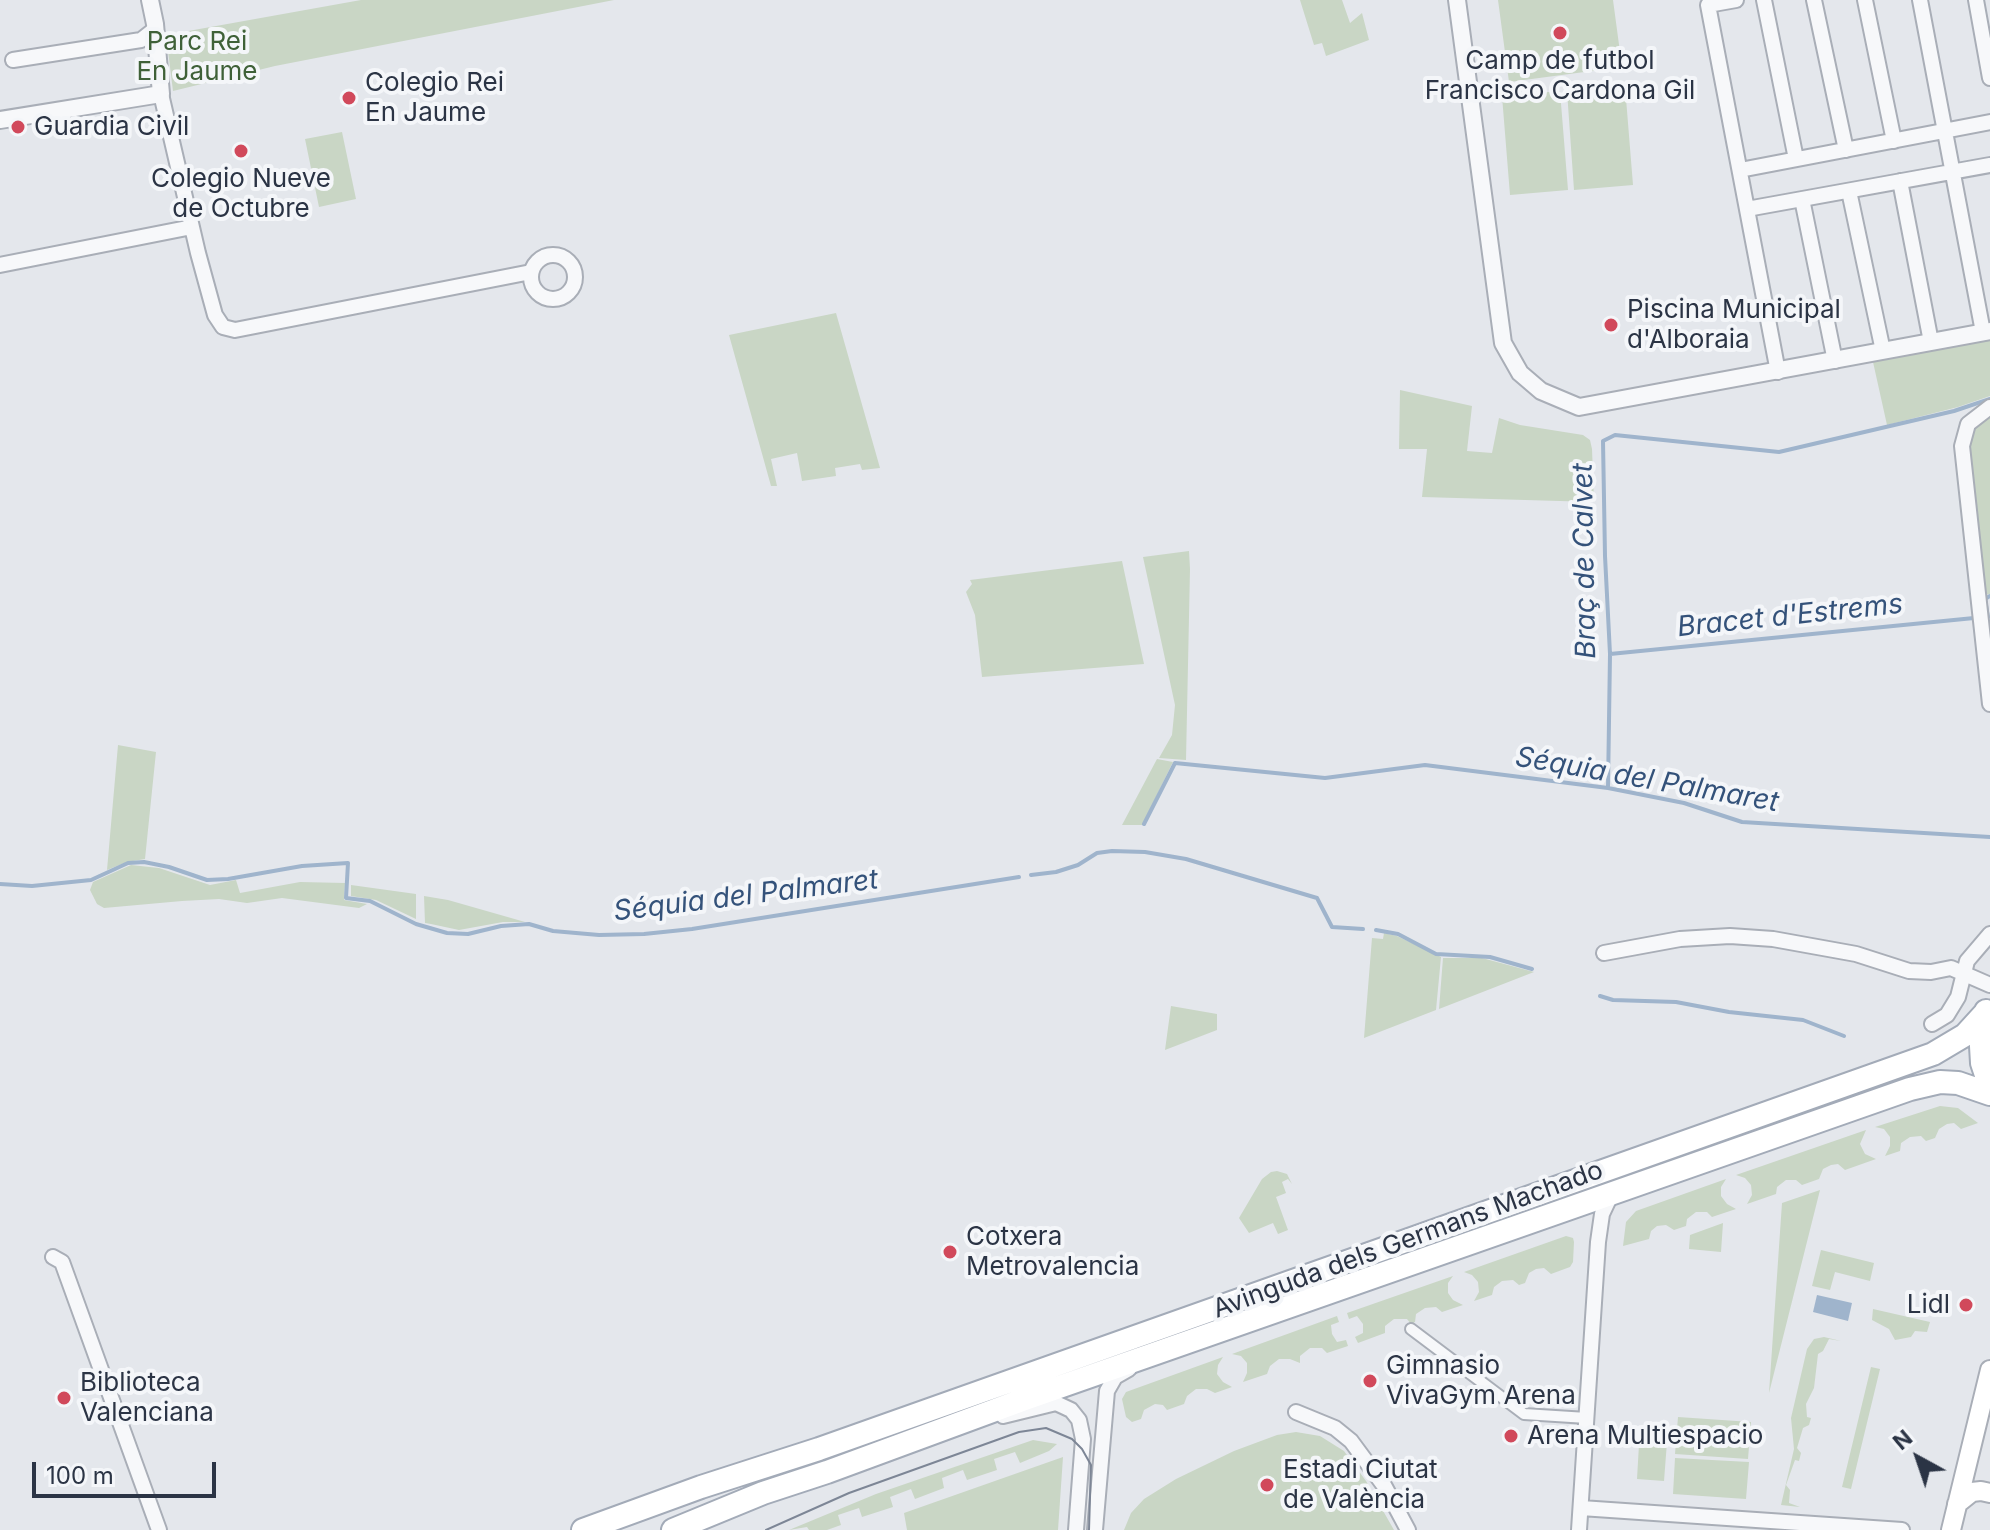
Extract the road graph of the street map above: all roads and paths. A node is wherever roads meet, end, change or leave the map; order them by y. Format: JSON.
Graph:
{"nodes":[{"id":1,"x":150,"y":0,"type":"edge"},
{"id":2,"x":1457,"y":0,"type":"edge"},
{"id":3,"x":1736,"y":0,"type":"edge"},
{"id":4,"x":1764,"y":0,"type":"edge"},
{"id":5,"x":1814,"y":0,"type":"edge"},
{"id":6,"x":1865,"y":0,"type":"edge"},
{"id":7,"x":1920,"y":0,"type":"edge"},
{"id":8,"x":1976,"y":0,"type":"edge"},
{"id":9,"x":155,"y":29,"type":"junction"},
{"id":10,"x":141,"y":40,"type":"junction"},
{"id":11,"x":156,"y":49,"type":"junction"},
{"id":12,"x":13,"y":60,"type":"dead end"},
{"id":13,"x":1990,"y":78,"type":"edge"},
{"id":14,"x":161,"y":94,"type":"junction"},
{"id":15,"x":0,"y":120,"type":"edge"},
{"id":16,"x":1990,"y":122,"type":"edge"},
{"id":17,"x":1945,"y":131,"type":"junction"},
{"id":18,"x":1894,"y":141,"type":"junction"},
{"id":19,"x":1846,"y":150,"type":"junction"},
{"id":20,"x":1796,"y":159,"type":"junction"},
{"id":21,"x":1990,"y":165,"type":"edge"},
{"id":22,"x":1740,"y":170,"type":"junction"},
{"id":23,"x":1953,"y":172,"type":"junction"},
{"id":24,"x":1900,"y":181,"type":"junction"},
{"id":25,"x":1849,"y":191,"type":"junction"},
{"id":26,"x":1802,"y":199,"type":"junction"},
{"id":27,"x":1747,"y":209,"type":"junction"},
{"id":28,"x":192,"y":227,"type":"junction"},
{"id":29,"x":0,"y":265,"type":"edge"},
{"id":30,"x":531,"y":272,"type":"dead end"},
{"id":31,"x":1987,"y":332,"type":"edge"},
{"id":32,"x":1931,"y":342,"type":"junction"},
{"id":33,"x":1883,"y":351,"type":"junction"},
{"id":34,"x":1835,"y":361,"type":"junction"},
{"id":35,"x":1778,"y":372,"type":"junction"},
{"id":36,"x":1990,"y":407,"type":"edge"},
{"id":37,"x":1990,"y":704,"type":"edge"},
{"id":38,"x":1990,"y":934,"type":"edge"},
{"id":39,"x":1604,"y":953,"type":"dead end"},
{"id":40,"x":1963,"y":972,"type":"junction"},
{"id":41,"x":1990,"y":985,"type":"edge"},
{"id":42,"x":1988,"y":1007,"type":"edge"},
{"id":43,"x":1932,"y":1024,"type":"dead end"},
{"id":44,"x":1990,"y":1087,"type":"edge"},
{"id":45,"x":1990,"y":1094,"type":"edge"},
{"id":46,"x":1611,"y":1195,"type":"junction"},
{"id":47,"x":53,"y":1257,"type":"dead end"},
{"id":48,"x":1411,"y":1329,"type":"dead end"},
{"id":49,"x":1147,"y":1358,"type":"junction"},
{"id":50,"x":1990,"y":1370,"type":"edge"},
{"id":51,"x":1296,"y":1412,"type":"dead end"},
{"id":52,"x":1587,"y":1418,"type":"junction"},
{"id":53,"x":956,"y":1426,"type":"junction"},
{"id":54,"x":819,"y":1449,"type":"junction"},
{"id":55,"x":827,"y":1472,"type":"junction"},
{"id":56,"x":1990,"y":1493,"type":"edge"},
{"id":57,"x":1581,"y":1508,"type":"junction"},
{"id":58,"x":1952,"y":1523,"type":"edge"},
{"id":59,"x":159,"y":1530,"type":"edge"},
{"id":60,"x":583,"y":1530,"type":"edge"},
{"id":61,"x":627,"y":1530,"type":"edge"},
{"id":62,"x":673,"y":1530,"type":"edge"},
{"id":63,"x":708,"y":1530,"type":"edge"},
{"id":64,"x":1076,"y":1530,"type":"edge"},
{"id":65,"x":1095,"y":1530,"type":"edge"},
{"id":66,"x":1408,"y":1530,"type":"edge"},
{"id":67,"x":1579,"y":1530,"type":"edge"},
{"id":68,"x":1902,"y":1530,"type":"edge"}],
"edges":[{"from":1,"to":9,"type":"street"},
{"from":2,"to":35,"type":"street"},
{"from":3,"to":22,"type":"street"},
{"from":4,"to":20,"type":"street"},
{"from":5,"to":19,"type":"street"},
{"from":6,"to":18,"type":"street"},
{"from":7,"to":17,"type":"street"},
{"from":8,"to":13,"type":"street"},
{"from":9,"to":10,"type":"street"},
{"from":9,"to":11,"type":"street"},
{"from":10,"to":11,"type":"street"},
{"from":10,"to":12,"type":"street"},
{"from":11,"to":14,"type":"street"},
{"from":14,"to":15,"type":"street"},
{"from":14,"to":28,"type":"street"},
{"from":16,"to":17,"type":"street"},
{"from":17,"to":18,"type":"street"},
{"from":17,"to":23,"type":"street"},
{"from":18,"to":19,"type":"street"},
{"from":19,"to":20,"type":"street"},
{"from":20,"to":22,"type":"street"},
{"from":21,"to":23,"type":"street"},
{"from":22,"to":27,"type":"street"},
{"from":23,"to":24,"type":"street"},
{"from":23,"to":31,"type":"street"},
{"from":24,"to":25,"type":"street"},
{"from":24,"to":32,"type":"street"},
{"from":25,"to":26,"type":"street"},
{"from":25,"to":33,"type":"street"},
{"from":26,"to":27,"type":"street"},
{"from":26,"to":34,"type":"street"},
{"from":27,"to":35,"type":"street"},
{"from":28,"to":29,"type":"street"},
{"from":28,"to":30,"type":"street"},
{"from":31,"to":32,"type":"street"},
{"from":32,"to":33,"type":"street"},
{"from":33,"to":34,"type":"street"},
{"from":34,"to":35,"type":"street"},
{"from":36,"to":37,"type":"street"},
{"from":38,"to":40,"type":"street"},
{"from":39,"to":40,"type":"street"},
{"from":40,"to":41,"type":"street"},
{"from":40,"to":43,"type":"street"},
{"from":42,"to":44,"type":"main road"},
{"from":42,"to":54,"type":"main road","name":"Avinguda dels Germans Machado"},
{"from":45,"to":46,"type":"main road"},
{"from":46,"to":49,"type":"main road"},
{"from":46,"to":52,"type":"street"},
{"from":47,"to":59,"type":"street"},
{"from":48,"to":52,"type":"street"},
{"from":49,"to":53,"type":"main road"},
{"from":49,"to":65,"type":"street"},
{"from":50,"to":58,"type":"main road"},
{"from":51,"to":66,"type":"street"},
{"from":52,"to":57,"type":"street"},
{"from":53,"to":55,"type":"main road"},
{"from":53,"to":64,"type":"street"},
{"from":54,"to":60,"type":"main road","name":"Avinguda dels Germans Machado"},
{"from":54,"to":61,"type":"main road","name":"Avinguda dels Germans Machado"},
{"from":55,"to":62,"type":"main road"},
{"from":55,"to":63,"type":"main road"},
{"from":56,"to":58,"type":"main road"},
{"from":57,"to":67,"type":"street"},
{"from":57,"to":68,"type":"street"}]}
